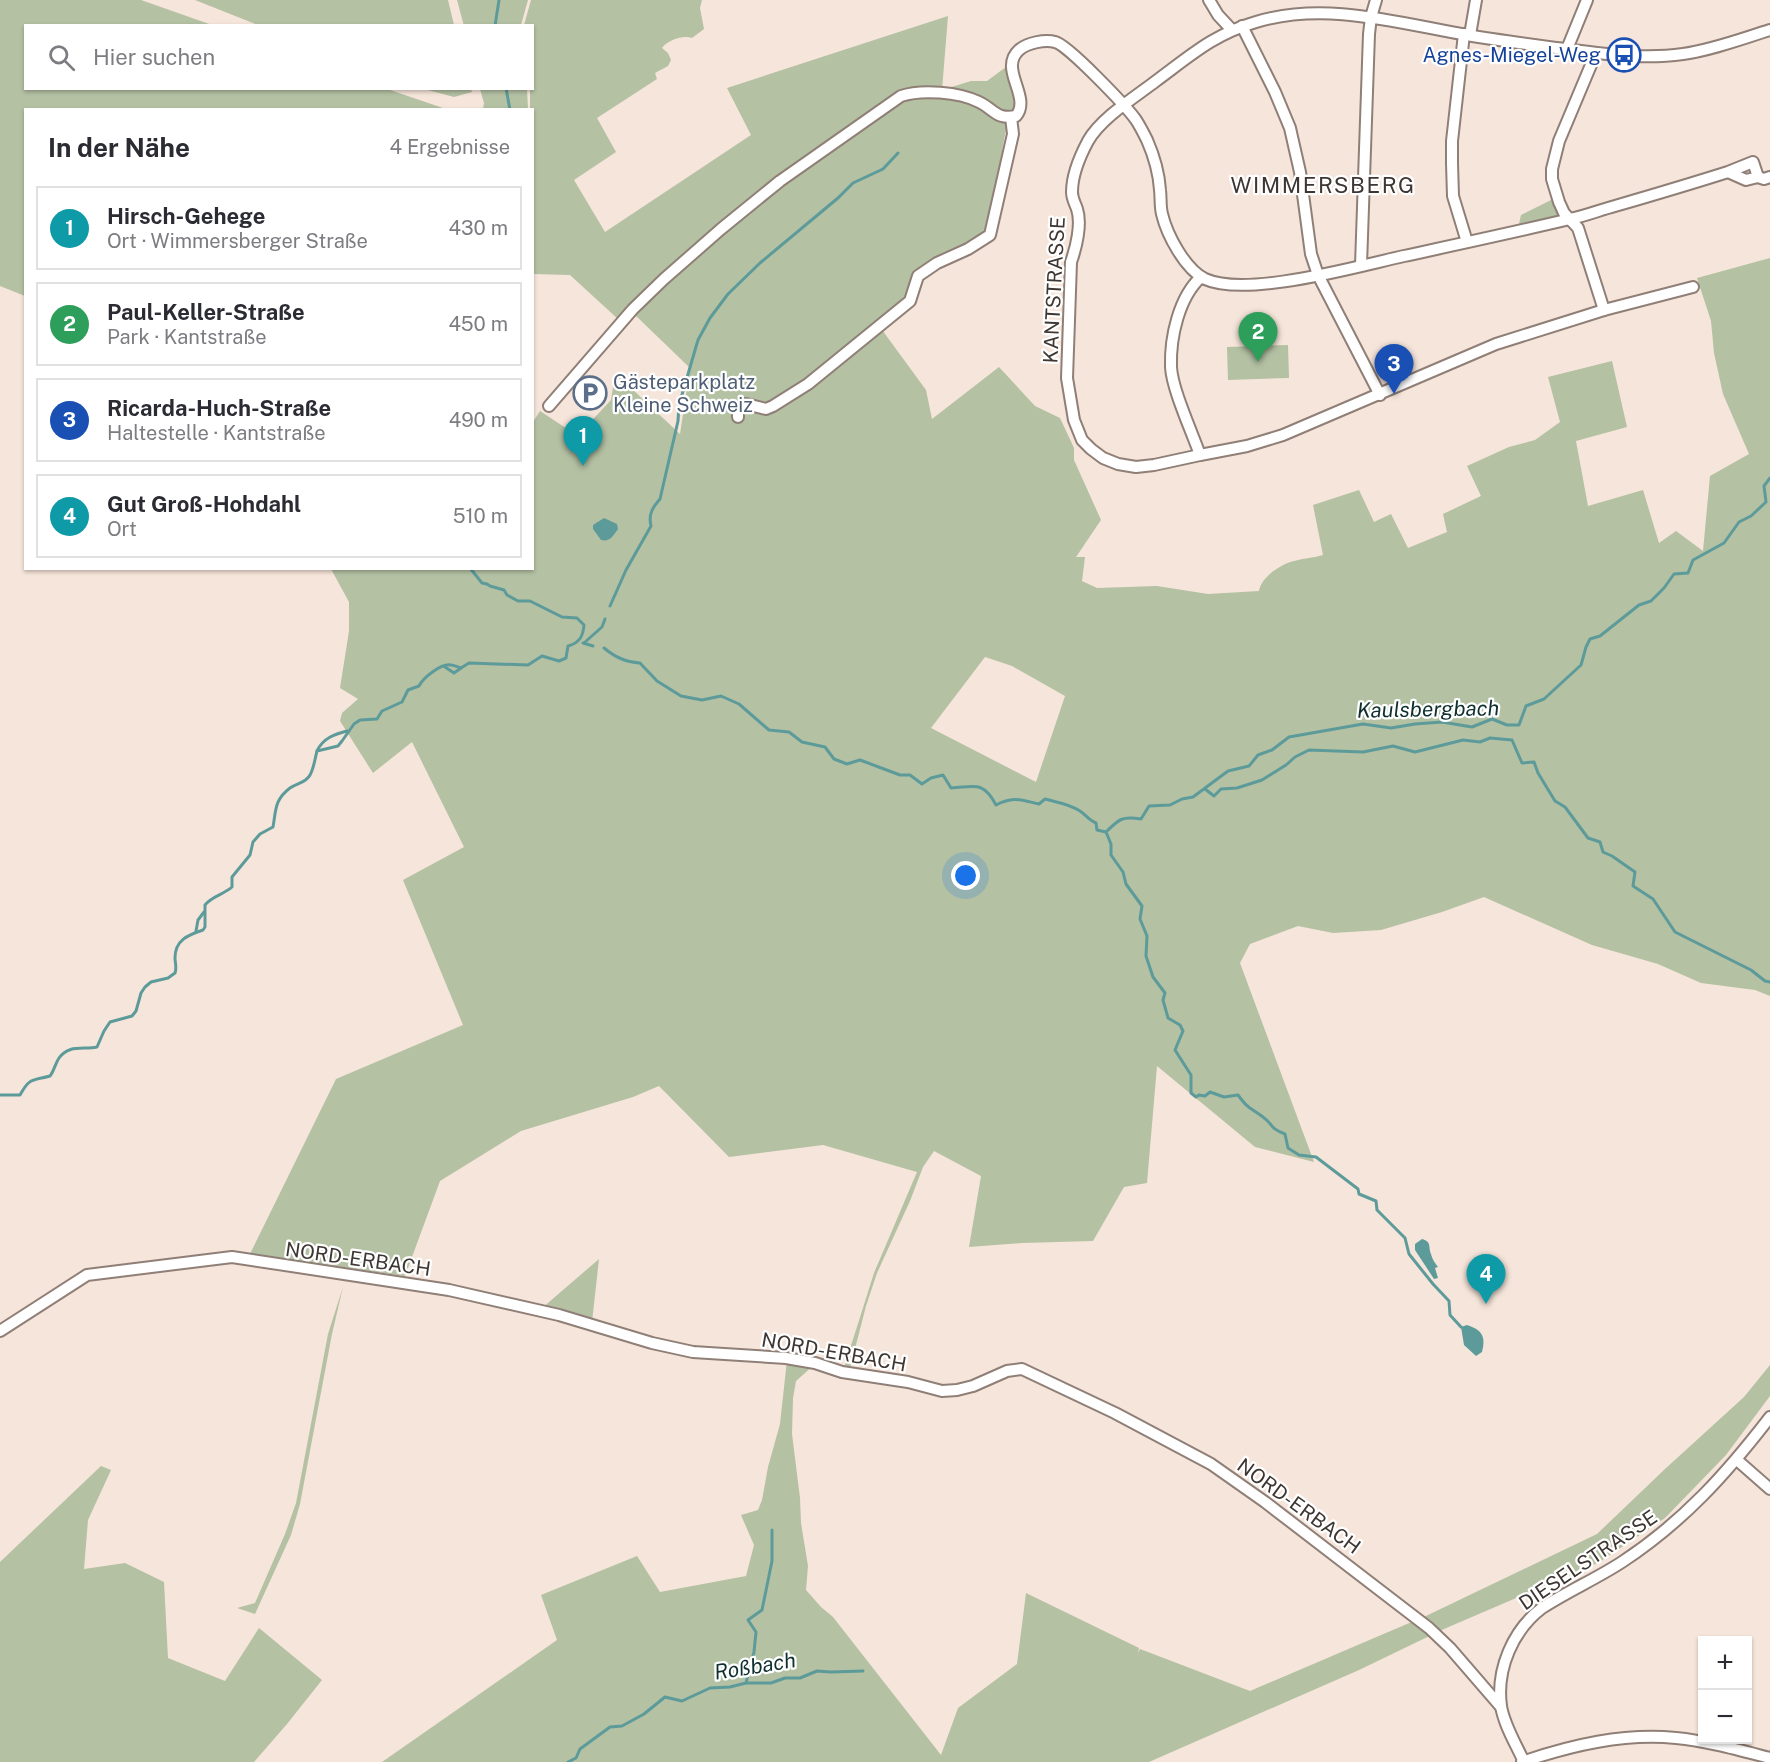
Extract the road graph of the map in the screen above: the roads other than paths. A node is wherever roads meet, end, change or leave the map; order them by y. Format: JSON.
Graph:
{"nodes":[{"id":1,"x":1209,"y":0,"type":"edge"},
{"id":2,"x":1376,"y":0,"type":"edge"},
{"id":3,"x":1476,"y":0,"type":"edge"},
{"id":4,"x":1587,"y":0,"type":"edge"},
{"id":5,"x":1371,"y":17,"type":"junction"},
{"id":6,"x":1237,"y":28,"type":"junction"},
{"id":7,"x":1770,"y":30,"type":"edge"},
{"id":8,"x":1467,"y":35,"type":"junction"},
{"id":9,"x":1568,"y":49,"type":"junction"},
{"id":10,"x":1596,"y":53,"type":"junction"},
{"id":11,"x":1124,"y":105,"type":"junction"},
{"id":12,"x":1011,"y":117,"type":"junction"},
{"id":13,"x":1728,"y":172,"type":"junction"},
{"id":14,"x":1758,"y":177,"type":"junction"},
{"id":15,"x":1770,"y":177,"type":"edge"},
{"id":16,"x":1569,"y":219,"type":"junction"},
{"id":17,"x":1467,"y":242,"type":"junction"},
{"id":18,"x":1361,"y":266,"type":"junction"},
{"id":19,"x":1318,"y":275,"type":"junction"},
{"id":20,"x":1201,"y":277,"type":"junction"},
{"id":21,"x":1693,"y":287,"type":"dead end"},
{"id":22,"x":1604,"y":310,"type":"junction"},
{"id":23,"x":1380,"y":395,"type":"junction"},
{"id":24,"x":549,"y":406,"type":"dead end"},
{"id":25,"x":738,"y":417,"type":"dead end"},
{"id":26,"x":1200,"y":454,"type":"junction"},
{"id":27,"x":0,"y":1331,"type":"edge"},
{"id":28,"x":1770,"y":1417,"type":"edge"},
{"id":29,"x":1737,"y":1460,"type":"junction"},
{"id":30,"x":1770,"y":1489,"type":"edge"},
{"id":31,"x":1501,"y":1707,"type":"junction"},
{"id":32,"x":1770,"y":1758,"type":"edge"},
{"id":33,"x":1523,"y":1762,"type":"edge"}],
"edges":[{"from":1,"to":6,"type":"street"},
{"from":2,"to":5,"type":"street"},
{"from":3,"to":8,"type":"street"},
{"from":4,"to":9,"type":"street"},
{"from":5,"to":6,"type":"street","name":"KANTSTRASSE"},
{"from":5,"to":8,"type":"street","name":"KANTSTRASSE"},
{"from":5,"to":18,"type":"street"},
{"from":6,"to":11,"type":"street","name":"KANTSTRASSE"},
{"from":6,"to":19,"type":"street"},
{"from":7,"to":10,"type":"street","name":"KANTSTRASSE"},
{"from":8,"to":9,"type":"street","name":"KANTSTRASSE"},
{"from":8,"to":17,"type":"street"},
{"from":9,"to":10,"type":"street","name":"KANTSTRASSE"},
{"from":10,"to":16,"type":"street"},
{"from":11,"to":12,"type":"street"},
{"from":11,"to":20,"type":"street"},
{"from":11,"to":26,"type":"street","name":"KANTSTRASSE"},
{"from":12,"to":24,"type":"street"},
{"from":12,"to":25,"type":"street"},
{"from":13,"to":14,"type":"street"},
{"from":13,"to":14,"type":"street"},
{"from":13,"to":16,"type":"street"},
{"from":14,"to":15,"type":"street"},
{"from":16,"to":17,"type":"street"},
{"from":16,"to":22,"type":"street"},
{"from":17,"to":18,"type":"street"},
{"from":18,"to":19,"type":"street"},
{"from":19,"to":20,"type":"street"},
{"from":19,"to":23,"type":"street"},
{"from":20,"to":26,"type":"street"},
{"from":21,"to":22,"type":"street","name":"KANTSTRASSE"},
{"from":22,"to":23,"type":"street","name":"KANTSTRASSE"},
{"from":23,"to":26,"type":"street","name":"KANTSTRASSE"},
{"from":27,"to":31,"type":"street","name":"NORD-ERBACH"},
{"from":28,"to":29,"type":"street","name":"DIESELSTRASSE"},
{"from":29,"to":30,"type":"street"},
{"from":29,"to":31,"type":"street","name":"DIESELSTRASSE"},
{"from":31,"to":33,"type":"street","name":"DIESELSTRASSE"},
{"from":32,"to":33,"type":"street","name":"DIESELSTRASSE"}]}
